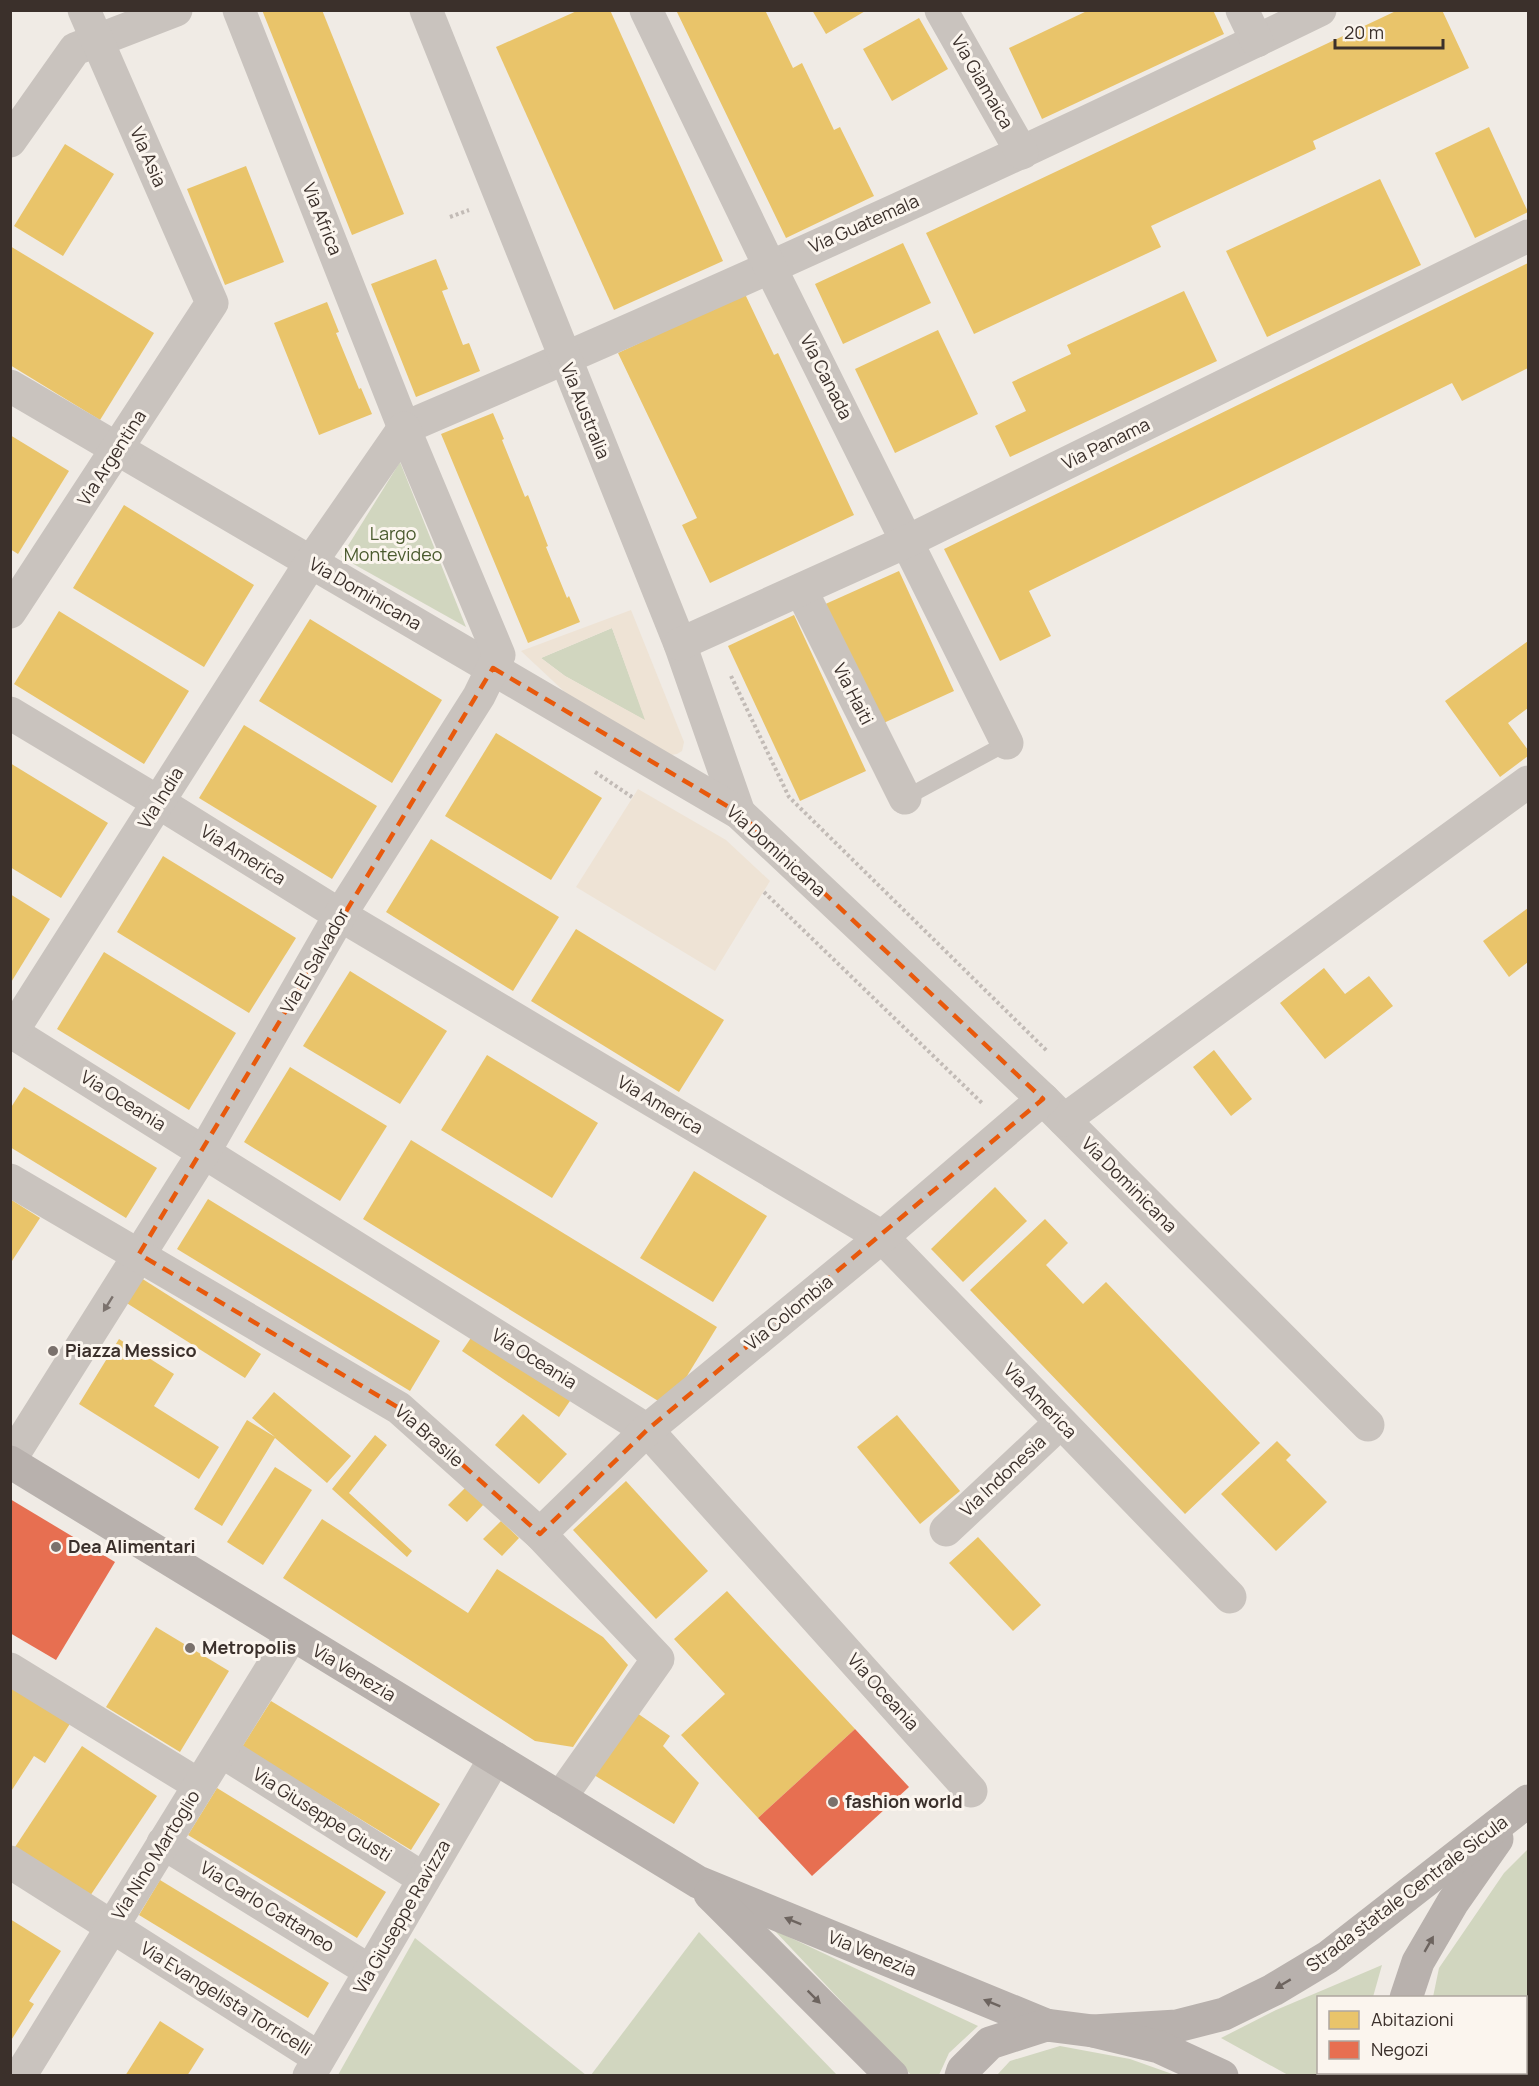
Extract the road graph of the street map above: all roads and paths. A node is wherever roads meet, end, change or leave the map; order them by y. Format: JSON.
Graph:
{"nodes":[{"id":1,"x":84,"y":10,"type":"edge"},
{"id":2,"x":176,"y":10,"type":"edge"},
{"id":3,"x":239,"y":10,"type":"edge"},
{"id":4,"x":426,"y":10,"type":"edge"},
{"id":5,"x":646,"y":10,"type":"edge"},
{"id":6,"x":941,"y":10,"type":"edge"},
{"id":7,"x":1242,"y":10,"type":"edge"},
{"id":8,"x":1320,"y":10,"type":"edge"},
{"id":9,"x":1257,"y":41,"type":"junction"},
{"id":10,"x":97,"y":42,"type":"junction"},
{"id":11,"x":10,"y":141,"type":"edge"},
{"id":12,"x":1022,"y":153,"type":"junction"},
{"id":13,"x":1528,"y":236,"type":"edge"},
{"id":14,"x":770,"y":267,"type":"junction"},
{"id":15,"x":212,"y":303,"type":"joint"},
{"id":16,"x":564,"y":359,"type":"junction"},
{"id":17,"x":10,"y":386,"type":"edge"},
{"id":18,"x":404,"y":428,"type":"junction"},
{"id":19,"x":118,"y":449,"type":"junction"},
{"id":20,"x":908,"y":541,"type":"junction"},
{"id":21,"x":311,"y":562,"type":"junction"},
{"id":22,"x":801,"y":590,"type":"junction"},
{"id":23,"x":10,"y":612,"type":"edge"},
{"id":24,"x":709,"y":631,"type":"junction"},
{"id":25,"x":680,"y":644,"type":"junction"},
{"id":26,"x":493,"y":668,"type":"junction"},
{"id":27,"x":10,"y":713,"type":"edge"},
{"id":28,"x":1007,"y":743,"type":"joint"},
{"id":29,"x":1528,"y":782,"type":"edge"},
{"id":30,"x":905,"y":798,"type":"joint"},
{"id":31,"x":158,"y":802,"type":"junction"},
{"id":32,"x":739,"y":813,"type":"junction"},
{"id":33,"x":764,"y":892,"type":"dead end"},
{"id":34,"x":340,"y":915,"type":"junction"},
{"id":35,"x":11,"y":1033,"type":"edge"},
{"id":36,"x":1052,"y":1056,"type":"dead end"},
{"id":37,"x":1054,"y":1109,"type":"junction"},
{"id":38,"x":1008,"y":1129,"type":"junction"},
{"id":39,"x":204,"y":1152,"type":"junction"},
{"id":40,"x":10,"y":1180,"type":"edge"},
{"id":41,"x":882,"y":1237,"type":"junction"},
{"id":42,"x":139,"y":1254,"type":"junction"},
{"id":43,"x":1060,"y":1423,"type":"junction"},
{"id":44,"x":1368,"y":1425,"type":"dead end"},
{"id":45,"x":647,"y":1430,"type":"junction"},
{"id":46,"x":10,"y":1461,"type":"edge"},
{"id":47,"x":946,"y":1530,"type":"dead end"},
{"id":48,"x":540,"y":1534,"type":"junction"},
{"id":49,"x":1230,"y":1597,"type":"dead end"},
{"id":50,"x":292,"y":1635,"type":"junction"},
{"id":51,"x":10,"y":1669,"type":"edge"},
{"id":52,"x":220,"y":1751,"type":"junction"},
{"id":53,"x":495,"y":1758,"type":"junction"},
{"id":54,"x":199,"y":1785,"type":"junction"},
{"id":55,"x":971,"y":1791,"type":"dead end"},
{"id":56,"x":560,"y":1798,"type":"junction"},
{"id":57,"x":1522,"y":1807,"type":"edge"},
{"id":58,"x":163,"y":1843,"type":"junction"},
{"id":59,"x":10,"y":1862,"type":"edge"},
{"id":60,"x":424,"y":1879,"type":"junction"},
{"id":61,"x":698,"y":1882,"type":"junction"},
{"id":62,"x":112,"y":1927,"type":"junction"},
{"id":63,"x":370,"y":1971,"type":"junction"},
{"id":64,"x":1407,"y":1996,"type":"edge"},
{"id":65,"x":1046,"y":2025,"type":"junction"},
{"id":66,"x":1093,"y":2031,"type":"junction"},
{"id":67,"x":314,"y":2067,"type":"edge"},
{"id":68,"x":20,"y":2076,"type":"edge"},
{"id":69,"x":892,"y":2076,"type":"edge"},
{"id":70,"x":962,"y":2076,"type":"edge"},
{"id":71,"x":1222,"y":2076,"type":"edge"}],
"edges":[{"from":1,"to":10,"type":"street","name":"Via Asia"},
{"from":2,"to":10,"type":"street"},
{"from":3,"to":18,"type":"street","name":"Via Africa"},
{"from":4,"to":16,"type":"street","name":"Via Australia"},
{"from":5,"to":14,"type":"street","name":"Via Canada"},
{"from":6,"to":12,"type":"street","name":"Via Giamaica"},
{"from":7,"to":9,"type":"street"},
{"from":8,"to":9,"type":"street","name":"Via Guatemala"},
{"from":9,"to":12,"type":"street","name":"Via Guatemala"},
{"from":10,"to":11,"type":"street"},
{"from":10,"to":15,"type":"street","name":"Via Asia"},
{"from":12,"to":14,"type":"street","name":"Via Guatemala"},
{"from":13,"to":20,"type":"street","name":"Via Panama"},
{"from":14,"to":16,"type":"street","name":"Via Guatemala"},
{"from":14,"to":20,"type":"street","name":"Via Canada"},
{"from":15,"to":19,"type":"street","name":"Via Argentina"},
{"from":16,"to":18,"type":"street","name":"Via Guatemala"},
{"from":16,"to":25,"type":"street","name":"Via Australia"},
{"from":17,"to":19,"type":"street","name":"Via Dominicana"},
{"from":18,"to":21,"type":"street"},
{"from":18,"to":26,"type":"street"},
{"from":19,"to":21,"type":"street","name":"Via Dominicana"},
{"from":19,"to":23,"type":"street","name":"Via Argentina"},
{"from":20,"to":22,"type":"street","name":"Via Panama"},
{"from":20,"to":28,"type":"street","name":"Via Canada"},
{"from":21,"to":26,"type":"street","name":"Via Dominicana"},
{"from":21,"to":31,"type":"street","name":"Via India"},
{"from":22,"to":24,"type":"street","name":"Via Panama"},
{"from":22,"to":30,"type":"street","name":"Via Haiti"},
{"from":24,"to":25,"type":"street","name":"Via Panama"},
{"from":24,"to":36,"type":"path"},
{"from":25,"to":32,"type":"street","name":"Via Australia"},
{"from":26,"to":32,"type":"street","name":"Via Dominicana"},
{"from":26,"to":34,"type":"street","name":"Via El Salvador"},
{"from":27,"to":31,"type":"street","name":"Via America"},
{"from":28,"to":30,"type":"lane"},
{"from":29,"to":37,"type":"street","name":"Via Colombia"},
{"from":31,"to":34,"type":"street","name":"Via America"},
{"from":31,"to":35,"type":"street","name":"Via India"},
{"from":32,"to":37,"type":"street","name":"Via Dominicana"},
{"from":33,"to":38,"type":"path"},
{"from":34,"to":39,"type":"street","name":"Via El Salvador"},
{"from":34,"to":41,"type":"street","name":"Via America"},
{"from":35,"to":39,"type":"street","name":"Via Oceania"},
{"from":37,"to":38,"type":"street","name":"Via Colombia"},
{"from":37,"to":44,"type":"street","name":"Via Dominicana"},
{"from":38,"to":41,"type":"street","name":"Via Colombia"},
{"from":39,"to":42,"type":"street","name":"Via El Salvador"},
{"from":39,"to":45,"type":"street","name":"Via Oceania"},
{"from":40,"to":42,"type":"street","name":"Via Brasile"},
{"from":41,"to":43,"type":"street","name":"Via America"},
{"from":41,"to":45,"type":"street","name":"Via Colombia"},
{"from":42,"to":46,"type":"street","one_way":true},
{"from":42,"to":48,"type":"street","name":"Via Brasile"},
{"from":43,"to":47,"type":"street","name":"Via Indonesia"},
{"from":43,"to":49,"type":"street","name":"Via America"},
{"from":45,"to":48,"type":"street","name":"Via Colombia"},
{"from":45,"to":55,"type":"street","name":"Via Oceania"},
{"from":46,"to":50,"type":"main road","name":"Via Venezia"},
{"from":48,"to":56,"type":"street","name":"Via Brasile"},
{"from":50,"to":52,"type":"street","name":"Via Nino Martoglio"},
{"from":50,"to":53,"type":"main road","name":"Via Venezia"},
{"from":51,"to":54,"type":"street"},
{"from":52,"to":54,"type":"street","name":"Via Nino Martoglio"},
{"from":52,"to":60,"type":"street","name":"Via Giuseppe Giusti"},
{"from":53,"to":56,"type":"main road","name":"Via Venezia"},
{"from":53,"to":60,"type":"street","name":"Via Giuseppe Ravizza"},
{"from":54,"to":58,"type":"street","name":"Via Nino Martoglio"},
{"from":56,"to":61,"type":"main road","name":"Via Venezia"},
{"from":64,"to":57,"type":"main road","name":"Strada statale Centrale Sicula","one_way":true},
{"from":57,"to":66,"type":"main road","name":"Strada statale Centrale Sicula","one_way":true},
{"from":58,"to":62,"type":"street","name":"Via Nino Martoglio"},
{"from":58,"to":63,"type":"street","name":"Via Carlo Cattaneo"},
{"from":59,"to":62,"type":"street","name":"Via Evangelista Torricelli"},
{"from":60,"to":63,"type":"street","name":"Via Giuseppe Ravizza"},
{"from":65,"to":61,"type":"main road","name":"Via Venezia","one_way":true},
{"from":61,"to":69,"type":"main road","name":"Via Venezia","one_way":true},
{"from":62,"to":67,"type":"street","name":"Via Evangelista Torricelli"},
{"from":62,"to":68,"type":"street","name":"Via Nino Martoglio"},
{"from":63,"to":67,"type":"street","name":"Via Giuseppe Ravizza"},
{"from":65,"to":66,"type":"main road"},
{"from":65,"to":70,"type":"main road"},
{"from":66,"to":71,"type":"main road"}]}
